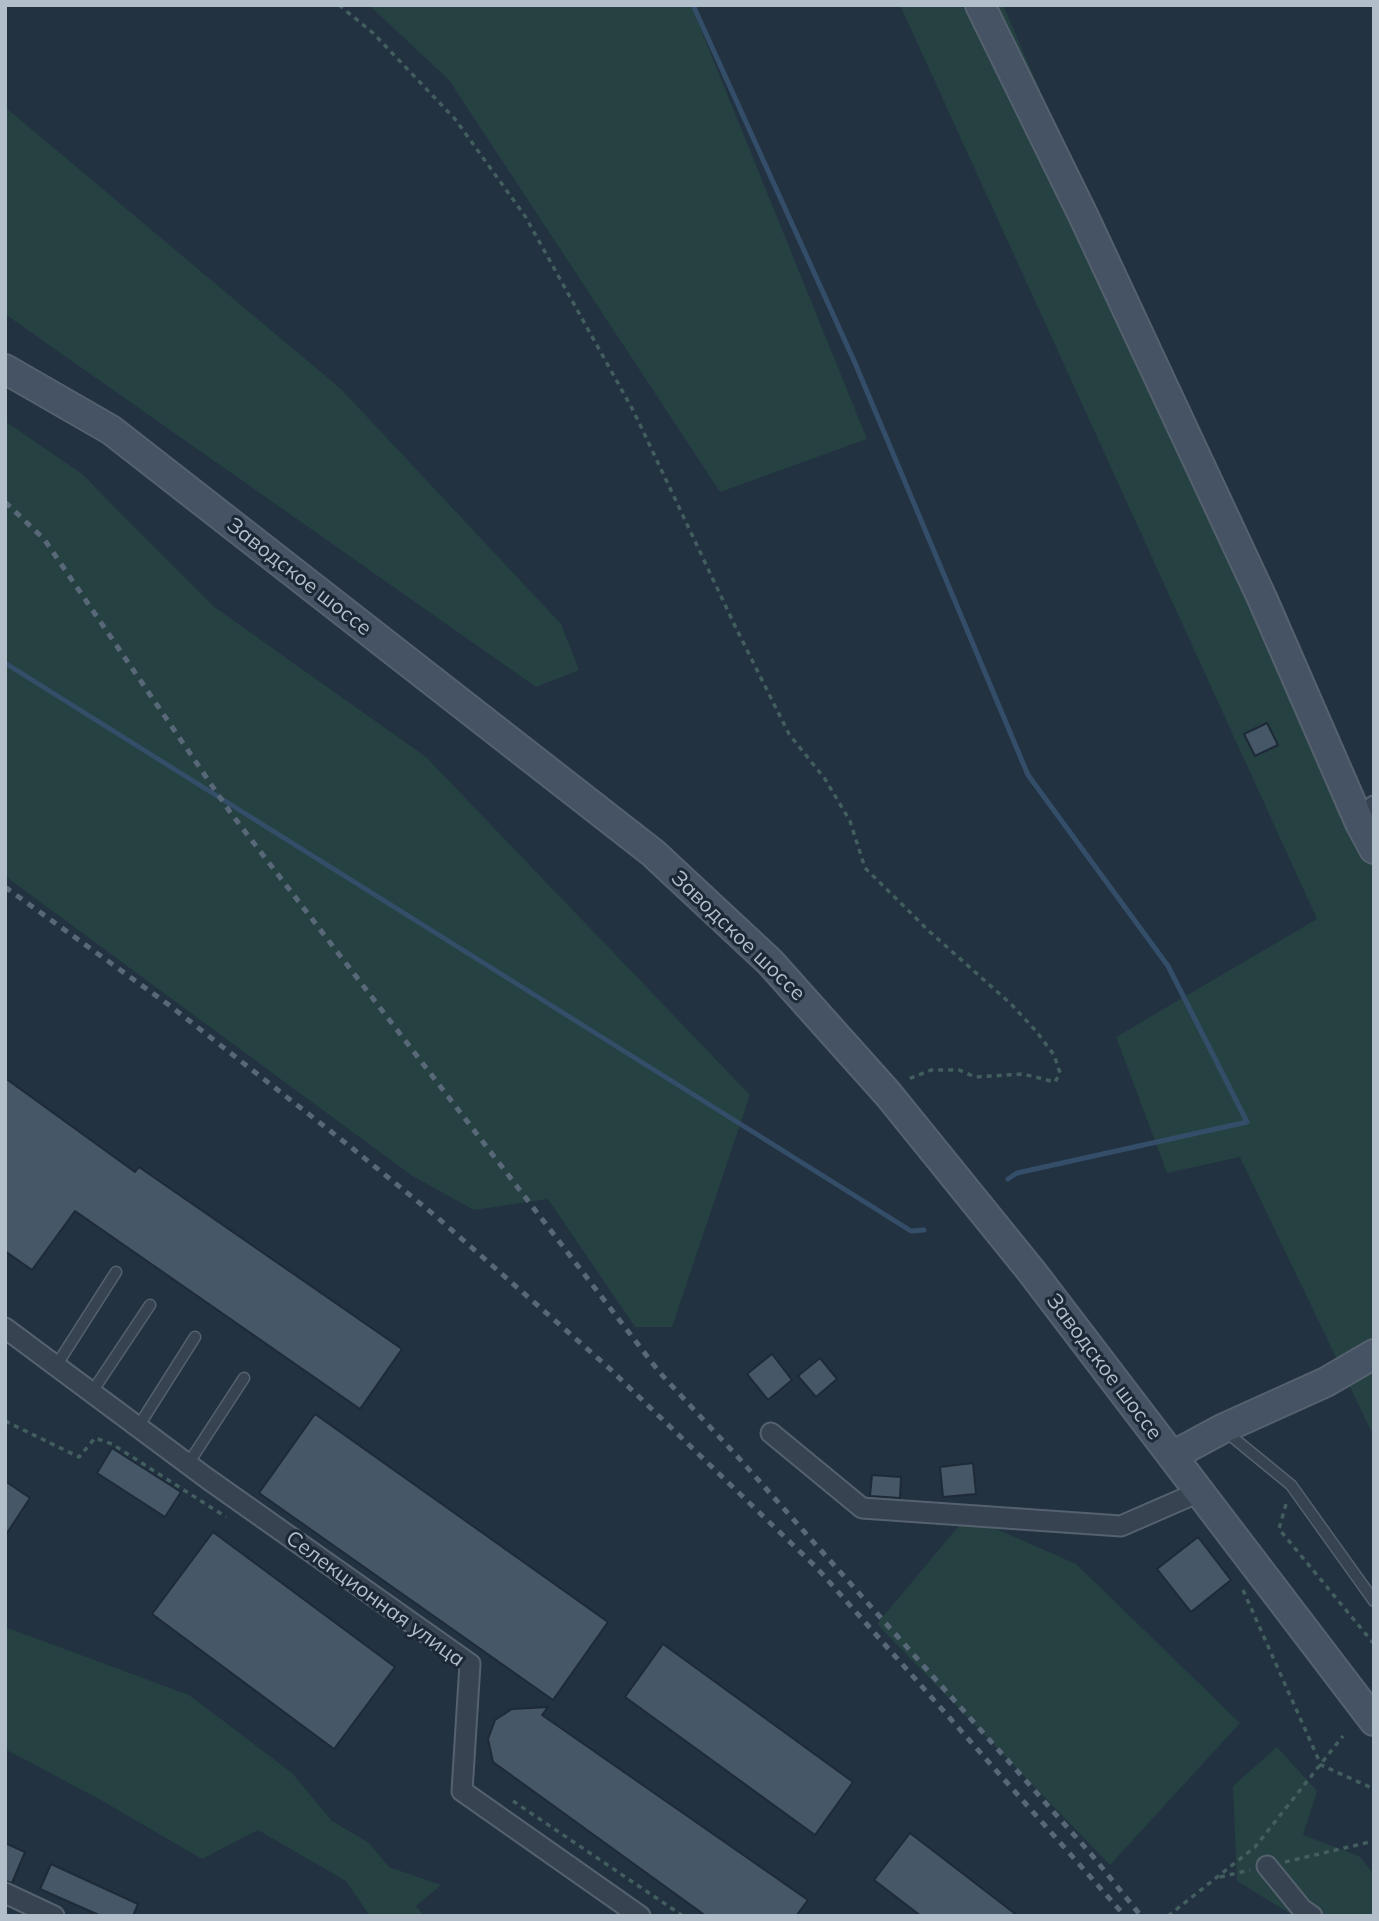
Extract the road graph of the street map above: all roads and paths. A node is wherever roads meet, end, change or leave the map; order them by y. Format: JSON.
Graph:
{"nodes":[{"id":1,"x":339,"y":5,"type":"edge"},
{"id":2,"x":980,"y":5,"type":"edge"},
{"id":3,"x":5,"y":369,"type":"edge"},
{"id":4,"x":1367,"y":814,"type":"edge"},
{"id":5,"x":1374,"y":849,"type":"edge"},
{"id":6,"x":887,"y":1094,"type":"junction"},
{"id":7,"x":116,"y":1272,"type":"dead end"},
{"id":8,"x":150,"y":1304,"type":"dead end"},
{"id":9,"x":5,"y":1328,"type":"edge"},
{"id":10,"x":195,"y":1337,"type":"dead end"},
{"id":11,"x":1374,"y":1354,"type":"edge"},
{"id":12,"x":56,"y":1366,"type":"junction"},
{"id":13,"x":244,"y":1377,"type":"dead end"},
{"id":14,"x":92,"y":1392,"type":"junction"},
{"id":15,"x":5,"y":1421,"type":"edge"},
{"id":16,"x":138,"y":1427,"type":"junction"},
{"id":17,"x":1222,"y":1429,"type":"junction"},
{"id":18,"x":771,"y":1433,"type":"dead end"},
{"id":19,"x":1172,"y":1456,"type":"junction"},
{"id":20,"x":188,"y":1464,"type":"junction"},
{"id":21,"x":1291,"y":1485,"type":"junction"},
{"id":22,"x":1199,"y":1492,"type":"junction"},
{"id":23,"x":229,"y":1518,"type":"dead end"},
{"id":24,"x":1240,"y":1582,"type":"dead end"},
{"id":25,"x":1374,"y":1601,"type":"edge"},
{"id":26,"x":1374,"y":1644,"type":"edge"},
{"id":27,"x":1374,"y":1721,"type":"edge"},
{"id":28,"x":1343,"y":1736,"type":"dead end"},
{"id":29,"x":1321,"y":1765,"type":"junction"},
{"id":30,"x":1374,"y":1789,"type":"edge"},
{"id":31,"x":509,"y":1799,"type":"dead end"},
{"id":32,"x":1374,"y":1841,"type":"edge"},
{"id":33,"x":1267,"y":1866,"type":"junction"},
{"id":34,"x":1218,"y":1877,"type":"junction"},
{"id":35,"x":5,"y":1893,"type":"edge"},
{"id":36,"x":54,"y":1916,"type":"edge"},
{"id":37,"x":640,"y":1916,"type":"edge"},
{"id":38,"x":682,"y":1916,"type":"edge"},
{"id":39,"x":1168,"y":1916,"type":"edge"},
{"id":40,"x":1312,"y":1916,"type":"edge"}],
"edges":[{"from":1,"to":6,"type":"path"},
{"from":2,"to":4,"type":"main road"},
{"from":3,"to":6,"type":"main road","name":"Заводское шоссе"},
{"from":4,"to":5,"type":"main road"},
{"from":6,"to":19,"type":"main road","name":"Заводское шоссе"},
{"from":7,"to":12,"type":"lane"},
{"from":8,"to":14,"type":"lane"},
{"from":9,"to":12,"type":"street","name":"Селекционная улица"},
{"from":10,"to":16,"type":"lane"},
{"from":11,"to":17,"type":"main road"},
{"from":12,"to":14,"type":"street","name":"Селекционная улица"},
{"from":13,"to":20,"type":"lane"},
{"from":14,"to":16,"type":"street","name":"Селекционная улица"},
{"from":15,"to":23,"type":"path"},
{"from":16,"to":20,"type":"street","name":"Селекционная улица"},
{"from":17,"to":19,"type":"main road"},
{"from":17,"to":21,"type":"lane"},
{"from":18,"to":22,"type":"street"},
{"from":19,"to":22,"type":"main road","name":"Заводское шоссе"},
{"from":20,"to":37,"type":"street","name":"Селекционная улица"},
{"from":21,"to":25,"type":"lane"},
{"from":21,"to":26,"type":"path"},
{"from":22,"to":27,"type":"main road","name":"Заводское шоссе"},
{"from":24,"to":29,"type":"path"},
{"from":28,"to":29,"type":"path"},
{"from":29,"to":30,"type":"path"},
{"from":29,"to":34,"type":"path"},
{"from":31,"to":38,"type":"path"},
{"from":32,"to":33,"type":"path"},
{"from":33,"to":34,"type":"path"},
{"from":33,"to":40,"type":"street"},
{"from":34,"to":39,"type":"path"},
{"from":35,"to":36,"type":"street"}]}
